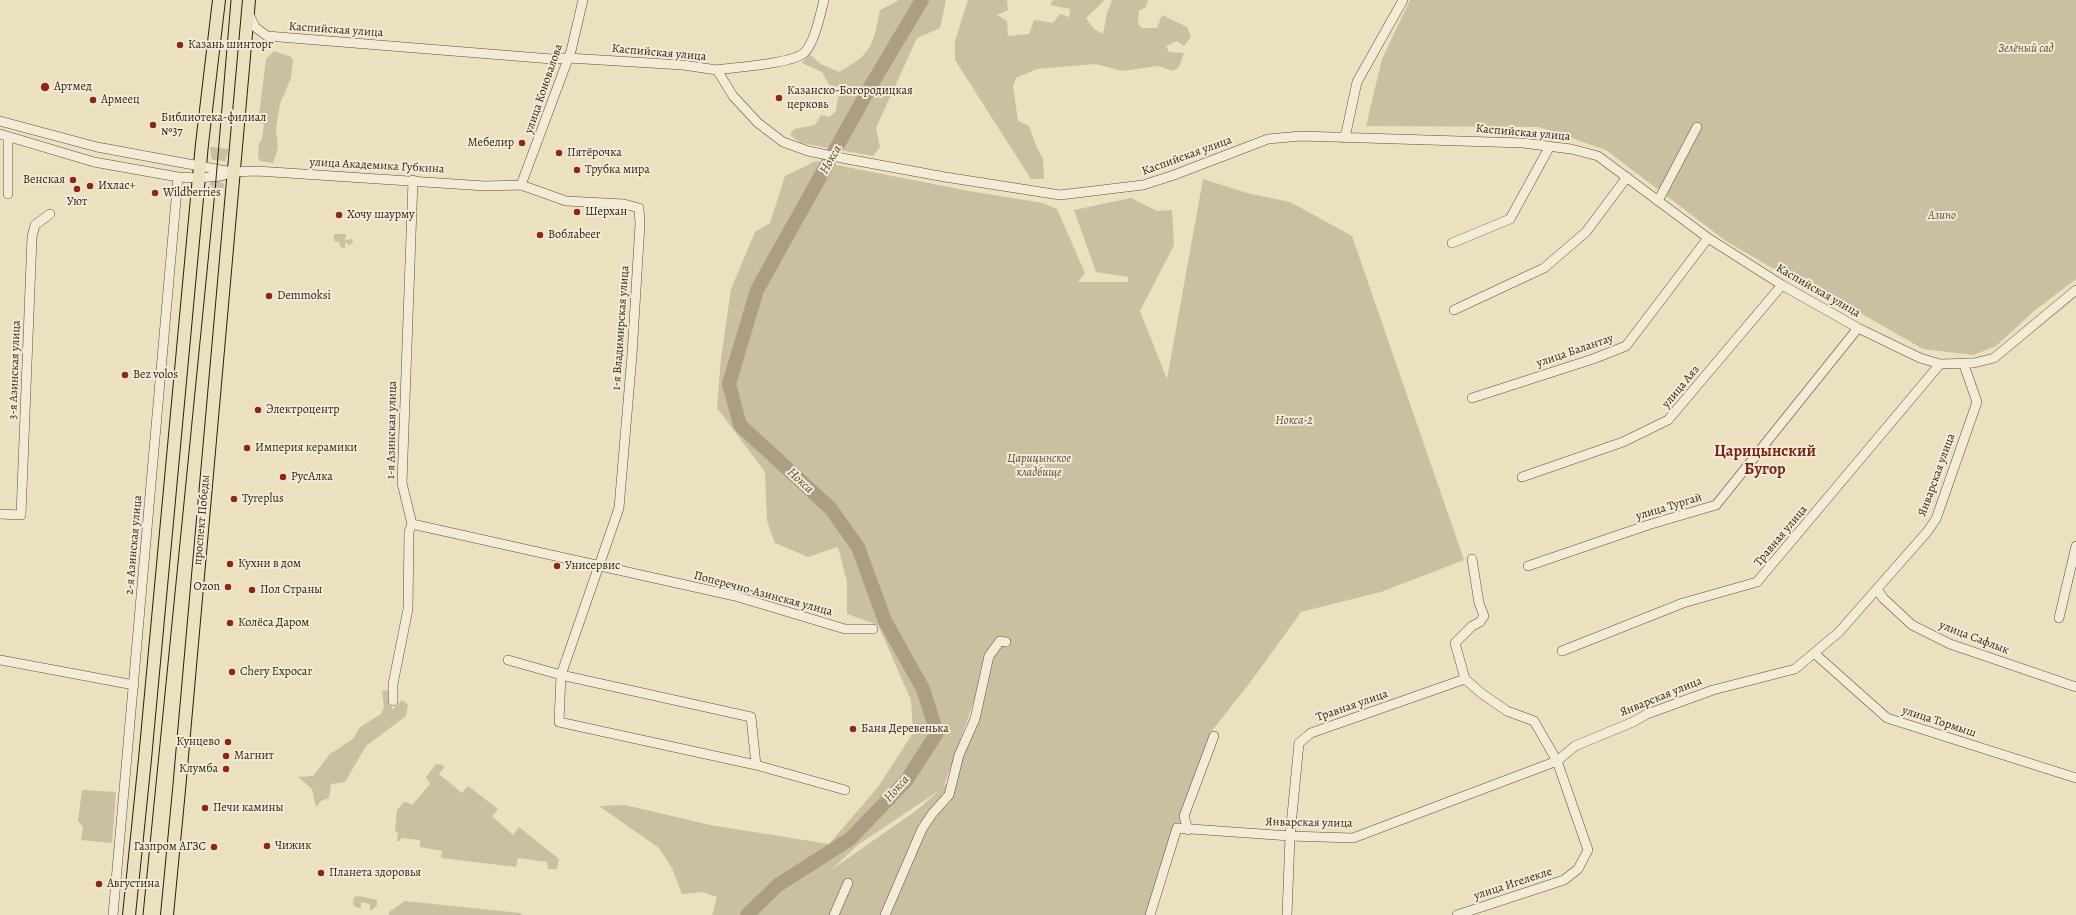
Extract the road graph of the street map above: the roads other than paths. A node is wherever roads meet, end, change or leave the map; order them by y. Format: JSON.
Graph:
{"nodes":[{"id":1,"x":219,"y":0,"type":"edge"},
{"id":2,"x":583,"y":0,"type":"edge"},
{"id":3,"x":824,"y":0,"type":"edge"},
{"id":4,"x":1403,"y":0,"type":"edge"},
{"id":5,"x":248,"y":6,"type":"edge"},
{"id":6,"x":568,"y":58,"type":"junction"},
{"id":7,"x":718,"y":70,"type":"junction"},
{"id":8,"x":0,"y":120,"type":"edge"},
{"id":9,"x":1697,"y":127,"type":"dead end"},
{"id":10,"x":4,"y":136,"type":"edge"},
{"id":11,"x":1343,"y":138,"type":"junction"},
{"id":12,"x":1550,"y":146,"type":"junction"},
{"id":13,"x":200,"y":166,"type":"junction"},
{"id":14,"x":232,"y":172,"type":"junction"},
{"id":15,"x":178,"y":177,"type":"junction"},
{"id":16,"x":1627,"y":177,"type":"junction"},
{"id":17,"x":198,"y":178,"type":"junction"},
{"id":18,"x":413,"y":180,"type":"junction"},
{"id":19,"x":521,"y":185,"type":"junction"},
{"id":20,"x":8,"y":194,"type":"dead end"},
{"id":21,"x":1658,"y":201,"type":"junction"},
{"id":22,"x":50,"y":214,"type":"dead end"},
{"id":23,"x":1708,"y":238,"type":"junction"},
{"id":24,"x":1452,"y":244,"type":"dead end"},
{"id":25,"x":1782,"y":284,"type":"junction"},
{"id":26,"x":2076,"y":290,"type":"edge"},
{"id":27,"x":1454,"y":310,"type":"dead end"},
{"id":28,"x":1858,"y":328,"type":"junction"},
{"id":29,"x":1940,"y":364,"type":"junction"},
{"id":30,"x":1964,"y":365,"type":"junction"},
{"id":31,"x":1472,"y":398,"type":"dead end"},
{"id":32,"x":1522,"y":477,"type":"dead end"},
{"id":33,"x":0,"y":514,"type":"edge"},
{"id":34,"x":412,"y":524,"type":"junction"},
{"id":35,"x":2076,"y":546,"type":"edge"},
{"id":36,"x":1472,"y":559,"type":"dead end"},
{"id":37,"x":1528,"y":566,"type":"dead end"},
{"id":38,"x":600,"y":567,"type":"junction"},
{"id":39,"x":1877,"y":589,"type":"junction"},
{"id":40,"x":2060,"y":618,"type":"dead end"},
{"id":41,"x":873,"y":630,"type":"dead end"},
{"id":42,"x":1006,"y":642,"type":"dead end"},
{"id":43,"x":1562,"y":650,"type":"dead end"},
{"id":44,"x":1814,"y":653,"type":"junction"},
{"id":45,"x":0,"y":660,"type":"edge"},
{"id":46,"x":508,"y":660,"type":"dead end"},
{"id":47,"x":561,"y":675,"type":"junction"},
{"id":48,"x":1465,"y":679,"type":"junction"},
{"id":49,"x":134,"y":685,"type":"junction"},
{"id":50,"x":2076,"y":687,"type":"edge"},
{"id":51,"x":393,"y":701,"type":"dead end"},
{"id":52,"x":1214,"y":736,"type":"dead end"},
{"id":53,"x":1557,"y":761,"type":"junction"},
{"id":54,"x":756,"y":765,"type":"junction"},
{"id":55,"x":2076,"y":778,"type":"edge"},
{"id":56,"x":845,"y":790,"type":"dead end"},
{"id":57,"x":122,"y":826,"type":"junction"},
{"id":58,"x":138,"y":828,"type":"junction"},
{"id":59,"x":1188,"y":830,"type":"junction"},
{"id":60,"x":1290,"y":836,"type":"junction"},
{"id":61,"x":848,"y":883,"type":"dead end"},
{"id":62,"x":113,"y":915,"type":"edge"},
{"id":63,"x":129,"y":915,"type":"edge"},
{"id":64,"x":167,"y":915,"type":"edge"},
{"id":65,"x":834,"y":915,"type":"edge"},
{"id":66,"x":885,"y":915,"type":"edge"},
{"id":67,"x":1150,"y":915,"type":"edge"},
{"id":68,"x":1287,"y":915,"type":"edge"},
{"id":69,"x":1457,"y":915,"type":"edge"}],
"edges":[{"from":1,"to":13,"type":"main road"},
{"from":2,"to":6,"type":"street","name":"улица Коновалова"},
{"from":3,"to":7,"type":"street"},
{"from":4,"to":11,"type":"street"},
{"from":5,"to":6,"type":"street","name":"Каспийская улица"},
{"from":5,"to":14,"type":"main road","name":"проспект Победы"},
{"from":6,"to":7,"type":"street","name":"Каспийская улица"},
{"from":6,"to":19,"type":"street","name":"улица Коновалова"},
{"from":7,"to":11,"type":"street","name":"Каспийская улица"},
{"from":8,"to":13,"type":"street","name":"улица Академика Губкина"},
{"from":9,"to":21,"type":"street"},
{"from":10,"to":15,"type":"street","name":"улица Академика Губкина"},
{"from":10,"to":20,"type":"street"},
{"from":11,"to":12,"type":"street","name":"Каспийская улица"},
{"from":12,"to":16,"type":"street","name":"Каспийская улица"},
{"from":12,"to":24,"type":"street"},
{"from":13,"to":14,"type":"street","name":"улица Академика Губкина"},
{"from":13,"to":17,"type":"main road"},
{"from":14,"to":17,"type":"street","name":"улица Академика Губкина"},
{"from":14,"to":18,"type":"street","name":"улица Академика Губкина"},
{"from":14,"to":64,"type":"main road","name":"проспект Победы"},
{"from":15,"to":17,"type":"street","name":"улица Академика Губкина"},
{"from":15,"to":49,"type":"street","name":"2-я Азинская улица"},
{"from":16,"to":21,"type":"street","name":"Каспийская улица"},
{"from":16,"to":27,"type":"street"},
{"from":17,"to":58,"type":"main road"},
{"from":18,"to":19,"type":"street","name":"улица Академика Губкина"},
{"from":18,"to":34,"type":"street","name":"1-я Азинская улица"},
{"from":19,"to":38,"type":"street","name":"1-я Владимирская улица"},
{"from":21,"to":23,"type":"street","name":"Каспийская улица"},
{"from":22,"to":33,"type":"street","name":"3-я Азинская улица"},
{"from":23,"to":25,"type":"street","name":"Каспийская улица"},
{"from":23,"to":31,"type":"street","name":"улица Балантау"},
{"from":25,"to":28,"type":"street","name":"Каспийская улица"},
{"from":25,"to":32,"type":"street","name":"улица Аяз"},
{"from":26,"to":30,"type":"street","name":"Каспийская улица"},
{"from":28,"to":29,"type":"street","name":"Каспийская улица"},
{"from":28,"to":37,"type":"street","name":"улица Тургай"},
{"from":29,"to":30,"type":"street","name":"Каспийская улица"},
{"from":29,"to":43,"type":"street","name":"Травная улица"},
{"from":30,"to":39,"type":"street","name":"Январская улица"},
{"from":34,"to":38,"type":"street","name":"Поперечно-Азинская улица"},
{"from":34,"to":51,"type":"street","name":"1-я Азинская улица"},
{"from":35,"to":40,"type":"street"},
{"from":36,"to":48,"type":"street"},
{"from":38,"to":41,"type":"street","name":"Поперечно-Азинская улица"},
{"from":38,"to":47,"type":"street"},
{"from":39,"to":44,"type":"street","name":"Январская улица"},
{"from":39,"to":50,"type":"street","name":"улица Сафлык"},
{"from":42,"to":66,"type":"street"},
{"from":44,"to":53,"type":"street","name":"Январская улица"},
{"from":44,"to":55,"type":"street","name":"улица Тормыш"},
{"from":45,"to":49,"type":"street"},
{"from":46,"to":47,"type":"street"},
{"from":47,"to":54,"type":"street"},
{"from":47,"to":54,"type":"street"},
{"from":48,"to":53,"type":"street","name":"улица Игелекле"},
{"from":48,"to":60,"type":"street","name":"Травная улица"},
{"from":49,"to":57,"type":"street","name":"2-я Азинская улица"},
{"from":52,"to":59,"type":"street"},
{"from":53,"to":60,"type":"street","name":"Январская улица"},
{"from":53,"to":69,"type":"street","name":"улица Игелекле"},
{"from":54,"to":56,"type":"street"},
{"from":57,"to":58,"type":"street"},
{"from":57,"to":62,"type":"street","name":"2-я Азинская улица"},
{"from":58,"to":63,"type":"main road"},
{"from":59,"to":60,"type":"street","name":"Январская улица"},
{"from":59,"to":67,"type":"street","name":"Январская улица"},
{"from":60,"to":68,"type":"street","name":"Травная улица"},
{"from":61,"to":65,"type":"street"}]}
